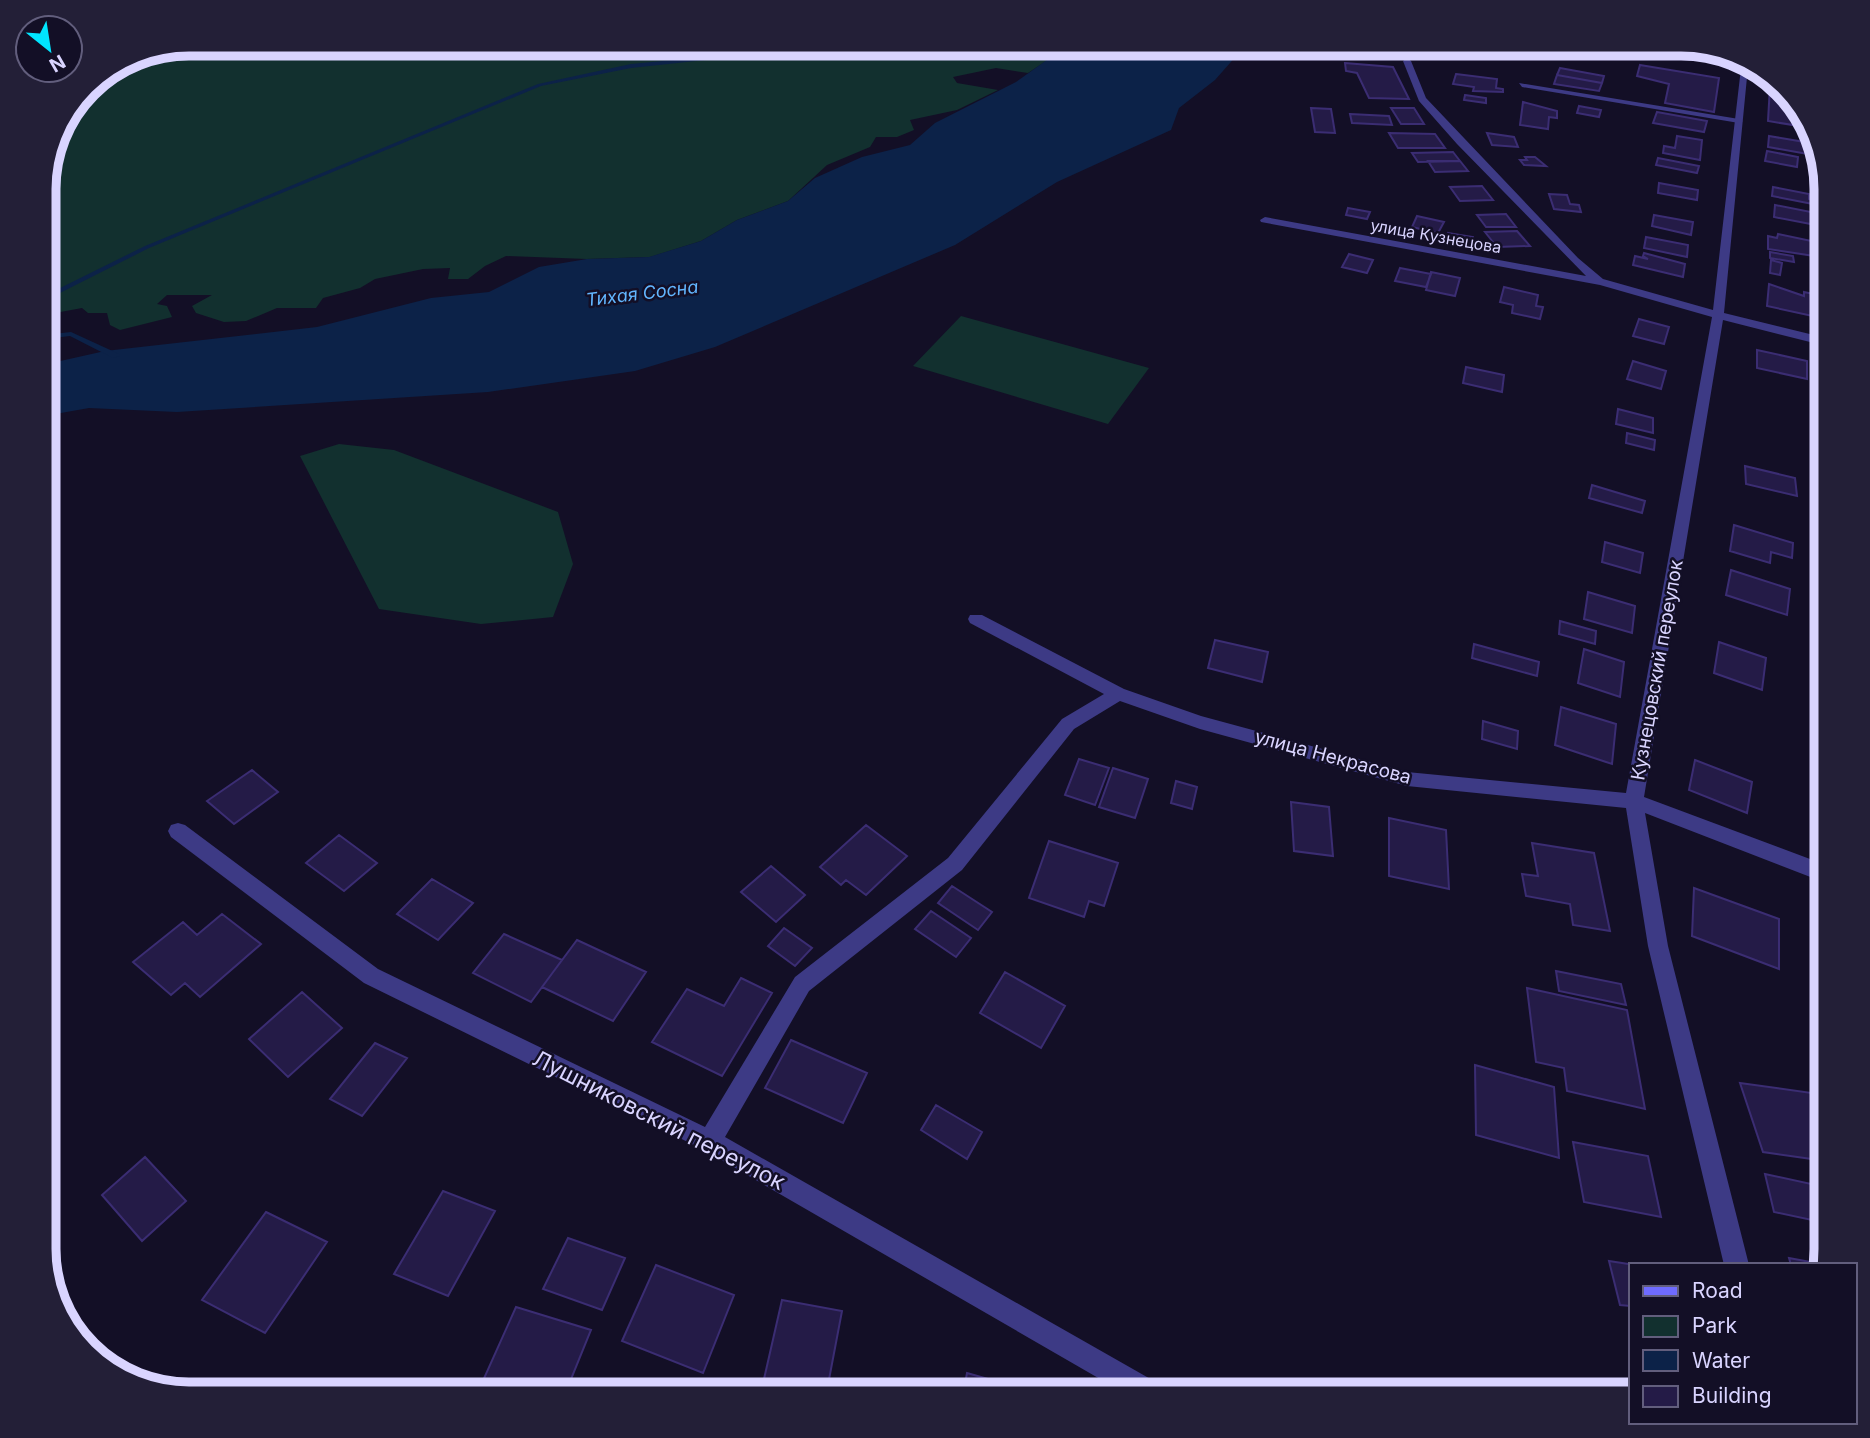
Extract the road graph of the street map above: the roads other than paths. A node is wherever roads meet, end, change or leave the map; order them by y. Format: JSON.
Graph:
{"nodes":[{"id":1,"x":1674,"y":56,"type":"edge"},
{"id":2,"x":1407,"y":61,"type":"dead end"},
{"id":3,"x":1729,"y":65,"type":"edge"},
{"id":4,"x":1745,"y":72,"type":"edge"},
{"id":5,"x":1522,"y":85,"type":"dead end"},
{"id":6,"x":1739,"y":121,"type":"junction"},
{"id":7,"x":1265,"y":220,"type":"dead end"},
{"id":8,"x":1601,"y":282,"type":"junction"},
{"id":9,"x":1718,"y":315,"type":"junction"},
{"id":10,"x":1814,"y":339,"type":"edge"},
{"id":11,"x":976,"y":619,"type":"dead end"},
{"id":12,"x":1118,"y":694,"type":"junction"},
{"id":13,"x":1634,"y":801,"type":"junction"},
{"id":14,"x":178,"y":831,"type":"dead end"},
{"id":15,"x":1814,"y":869,"type":"edge"},
{"id":16,"x":710,"y":1141,"type":"junction"},
{"id":17,"x":1737,"y":1263,"type":"edge"},
{"id":18,"x":1131,"y":1382,"type":"edge"}],
"edges":[{"from":1,"to":3,"type":"main road"},
{"from":2,"to":8,"type":"street","name":"улица Кузнецова"},
{"from":4,"to":6,"type":"street","name":"Кузнецовский переулок"},
{"from":5,"to":6,"type":"lane"},
{"from":6,"to":9,"type":"street","name":"Кузнецовский переулок"},
{"from":7,"to":8,"type":"street","name":"улица Кузнецова"},
{"from":8,"to":9,"type":"street","name":"улица Кузнецова"},
{"from":9,"to":10,"type":"street","name":"улица Кузнецова"},
{"from":9,"to":13,"type":"street","name":"Кузнецовский переулок"},
{"from":11,"to":12,"type":"street","name":"улица Некрасова"},
{"from":12,"to":13,"type":"street","name":"улица Некрасова"},
{"from":12,"to":16,"type":"street"},
{"from":13,"to":15,"type":"street","name":"улица Некрасова"},
{"from":13,"to":17,"type":"street","name":"Кузнецовский переулок"},
{"from":14,"to":16,"type":"street","name":"Лушниковский переулок"},
{"from":16,"to":18,"type":"street","name":"Лушниковский переулок"}]}
